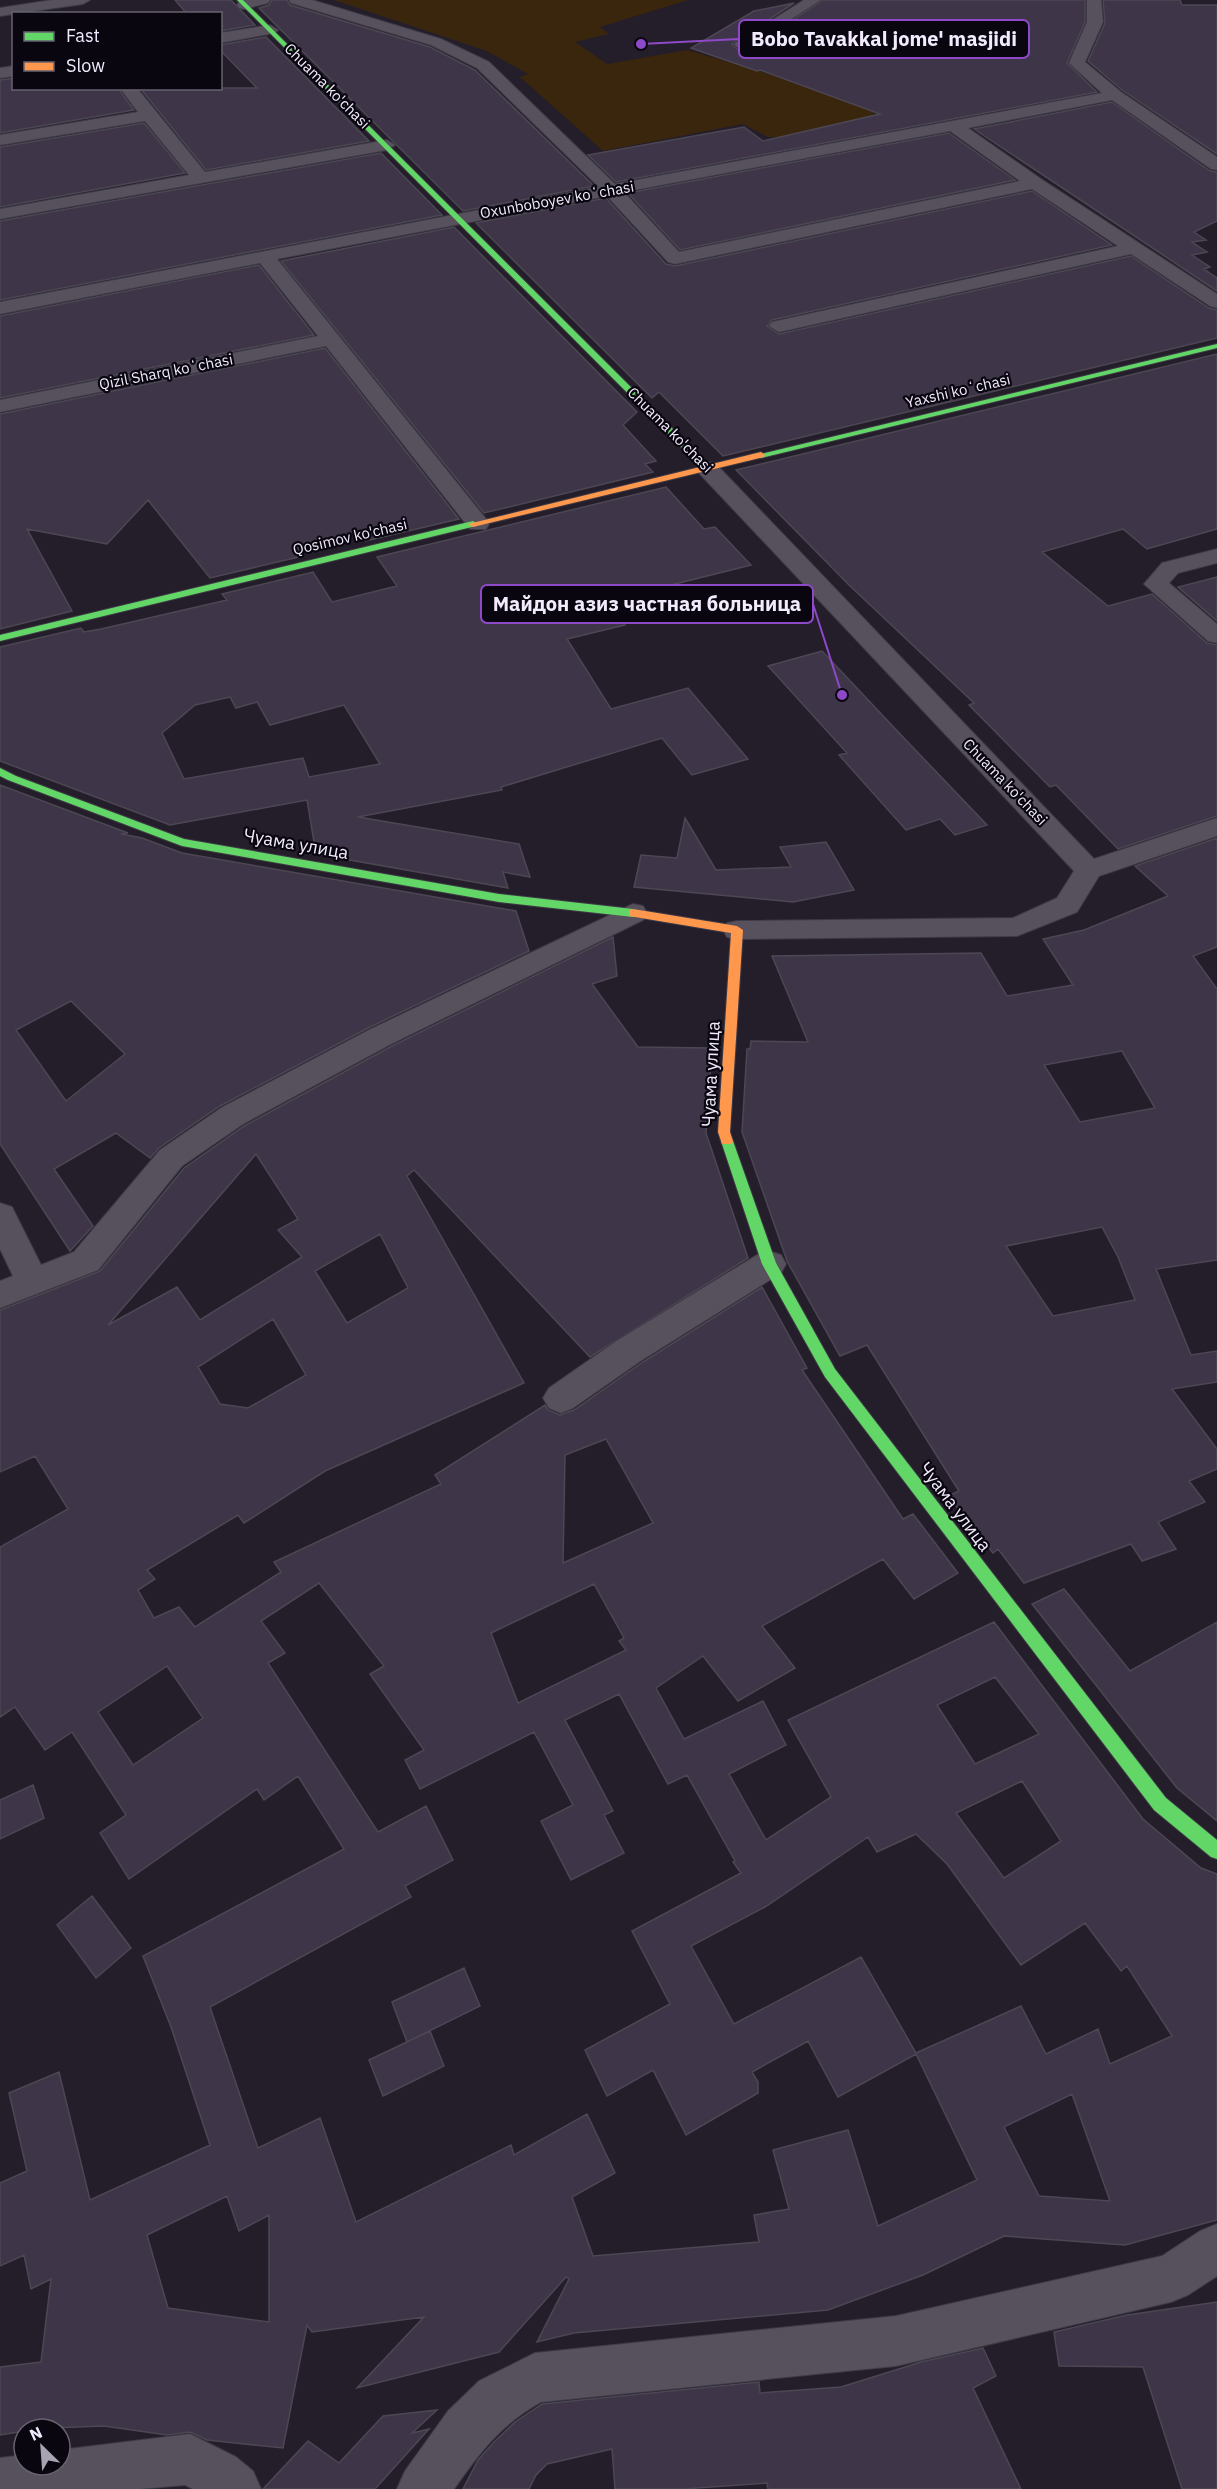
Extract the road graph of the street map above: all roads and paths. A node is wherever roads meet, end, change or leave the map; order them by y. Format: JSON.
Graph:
{"nodes":[{"id":1,"x":83,"y":0,"type":"edge"},
{"id":2,"x":263,"y":0,"type":"edge"},
{"id":3,"x":296,"y":0,"type":"edge"},
{"id":4,"x":814,"y":0,"type":"edge"},
{"id":5,"x":1094,"y":0,"type":"edge"},
{"id":6,"x":242,"y":2,"type":"edge"},
{"id":7,"x":0,"y":12,"type":"edge"},
{"id":8,"x":270,"y":30,"type":"junction"},
{"id":9,"x":222,"y":38,"type":"edge"},
{"id":10,"x":742,"y":45,"type":"dead end"},
{"id":11,"x":130,"y":90,"type":"edge"},
{"id":12,"x":1115,"y":95,"type":"junction"},
{"id":13,"x":149,"y":116,"type":"junction"},
{"id":14,"x":954,"y":125,"type":"junction"},
{"id":15,"x":0,"y":140,"type":"edge"},
{"id":16,"x":387,"y":145,"type":"junction"},
{"id":17,"x":1217,"y":165,"type":"edge"},
{"id":18,"x":200,"y":178,"type":"junction"},
{"id":19,"x":1035,"y":183,"type":"junction"},
{"id":20,"x":612,"y":190,"type":"junction"},
{"id":21,"x":0,"y":214,"type":"edge"},
{"id":22,"x":460,"y":218,"type":"junction"},
{"id":23,"x":1133,"y":248,"type":"junction"},
{"id":24,"x":265,"y":257,"type":"junction"},
{"id":25,"x":1217,"y":302,"type":"edge"},
{"id":26,"x":0,"y":308,"type":"edge"},
{"id":27,"x":779,"y":326,"type":"dead end"},
{"id":28,"x":331,"y":339,"type":"junction"},
{"id":29,"x":1217,"y":346,"type":"edge"},
{"id":30,"x":0,"y":406,"type":"edge"},
{"id":31,"x":707,"y":468,"type":"junction"},
{"id":32,"x":478,"y":524,"type":"junction"},
{"id":33,"x":1217,"y":556,"type":"edge"},
{"id":34,"x":1217,"y":636,"type":"edge"},
{"id":35,"x":0,"y":638,"type":"edge"},
{"id":36,"x":0,"y":771,"type":"edge"},
{"id":37,"x":1217,"y":826,"type":"edge"},
{"id":38,"x":1089,"y":870,"type":"junction"},
{"id":39,"x":633,"y":912,"type":"junction"},
{"id":40,"x":737,"y":930,"type":"junction"},
{"id":41,"x":0,"y":1216,"type":"edge"},
{"id":42,"x":769,"y":1264,"type":"junction"},
{"id":43,"x":33,"y":1282,"type":"junction"},
{"id":44,"x":0,"y":1295,"type":"edge"},
{"id":45,"x":561,"y":1398,"type":"dead end"},
{"id":46,"x":1217,"y":1851,"type":"edge"},
{"id":47,"x":1217,"y":2248,"type":"edge"},
{"id":48,"x":0,"y":2484,"type":"edge"},
{"id":49,"x":235,"y":2489,"type":"edge"},
{"id":50,"x":423,"y":2489,"type":"edge"}],
"edges":[{"from":1,"to":7,"type":"street"},
{"from":2,"to":6,"type":"street"},
{"from":3,"to":20,"type":"street"},
{"from":4,"to":10,"type":"street"},
{"from":5,"to":12,"type":"street"},
{"from":6,"to":8,"type":"street","name":"Chuama ko'chasi"},
{"from":8,"to":9,"type":"street"},
{"from":8,"to":16,"type":"street","name":"Chuama ko'chasi"},
{"from":11,"to":13,"type":"street"},
{"from":12,"to":14,"type":"street","name":"Oxunboboyev koʻchasi"},
{"from":12,"to":17,"type":"street"},
{"from":13,"to":15,"type":"street"},
{"from":13,"to":18,"type":"street"},
{"from":14,"to":19,"type":"street"},
{"from":14,"to":20,"type":"street","name":"Oxunboboyev koʻchasi"},
{"from":16,"to":18,"type":"street"},
{"from":16,"to":22,"type":"street","name":"Chuama ko'chasi"},
{"from":18,"to":21,"type":"street"},
{"from":19,"to":20,"type":"street"},
{"from":19,"to":23,"type":"street"},
{"from":20,"to":22,"type":"street","name":"Oxunboboyev koʻchasi"},
{"from":22,"to":24,"type":"street","name":"Oxunboboyev koʻchasi"},
{"from":22,"to":31,"type":"street","name":"Chuama ko'chasi"},
{"from":23,"to":25,"type":"street"},
{"from":23,"to":27,"type":"street"},
{"from":24,"to":26,"type":"street","name":"Oxunboboyev koʻchasi"},
{"from":24,"to":28,"type":"street"},
{"from":28,"to":30,"type":"street","name":"Qizil Sharq koʻchasi"},
{"from":28,"to":32,"type":"street"},
{"from":29,"to":31,"type":"street","name":"Yaxshi koʻchasi"},
{"from":31,"to":32,"type":"street","name":"Qosimov ko'chasi"},
{"from":31,"to":38,"type":"street","name":"Chuama ko'chasi"},
{"from":32,"to":35,"type":"street","name":"Qosimov ko'chasi"},
{"from":33,"to":34,"type":"street"},
{"from":36,"to":39,"type":"street","name":"Чуама улица"},
{"from":37,"to":38,"type":"street"},
{"from":38,"to":40,"type":"street"},
{"from":39,"to":40,"type":"street","name":"Чуама улица"},
{"from":39,"to":43,"type":"street"},
{"from":40,"to":42,"type":"street","name":"Чуама улица"},
{"from":41,"to":43,"type":"street"},
{"from":42,"to":45,"type":"street"},
{"from":42,"to":46,"type":"street","name":"Чуама улица"},
{"from":43,"to":44,"type":"street"},
{"from":47,"to":50,"type":"street"},
{"from":48,"to":49,"type":"street"}]}
